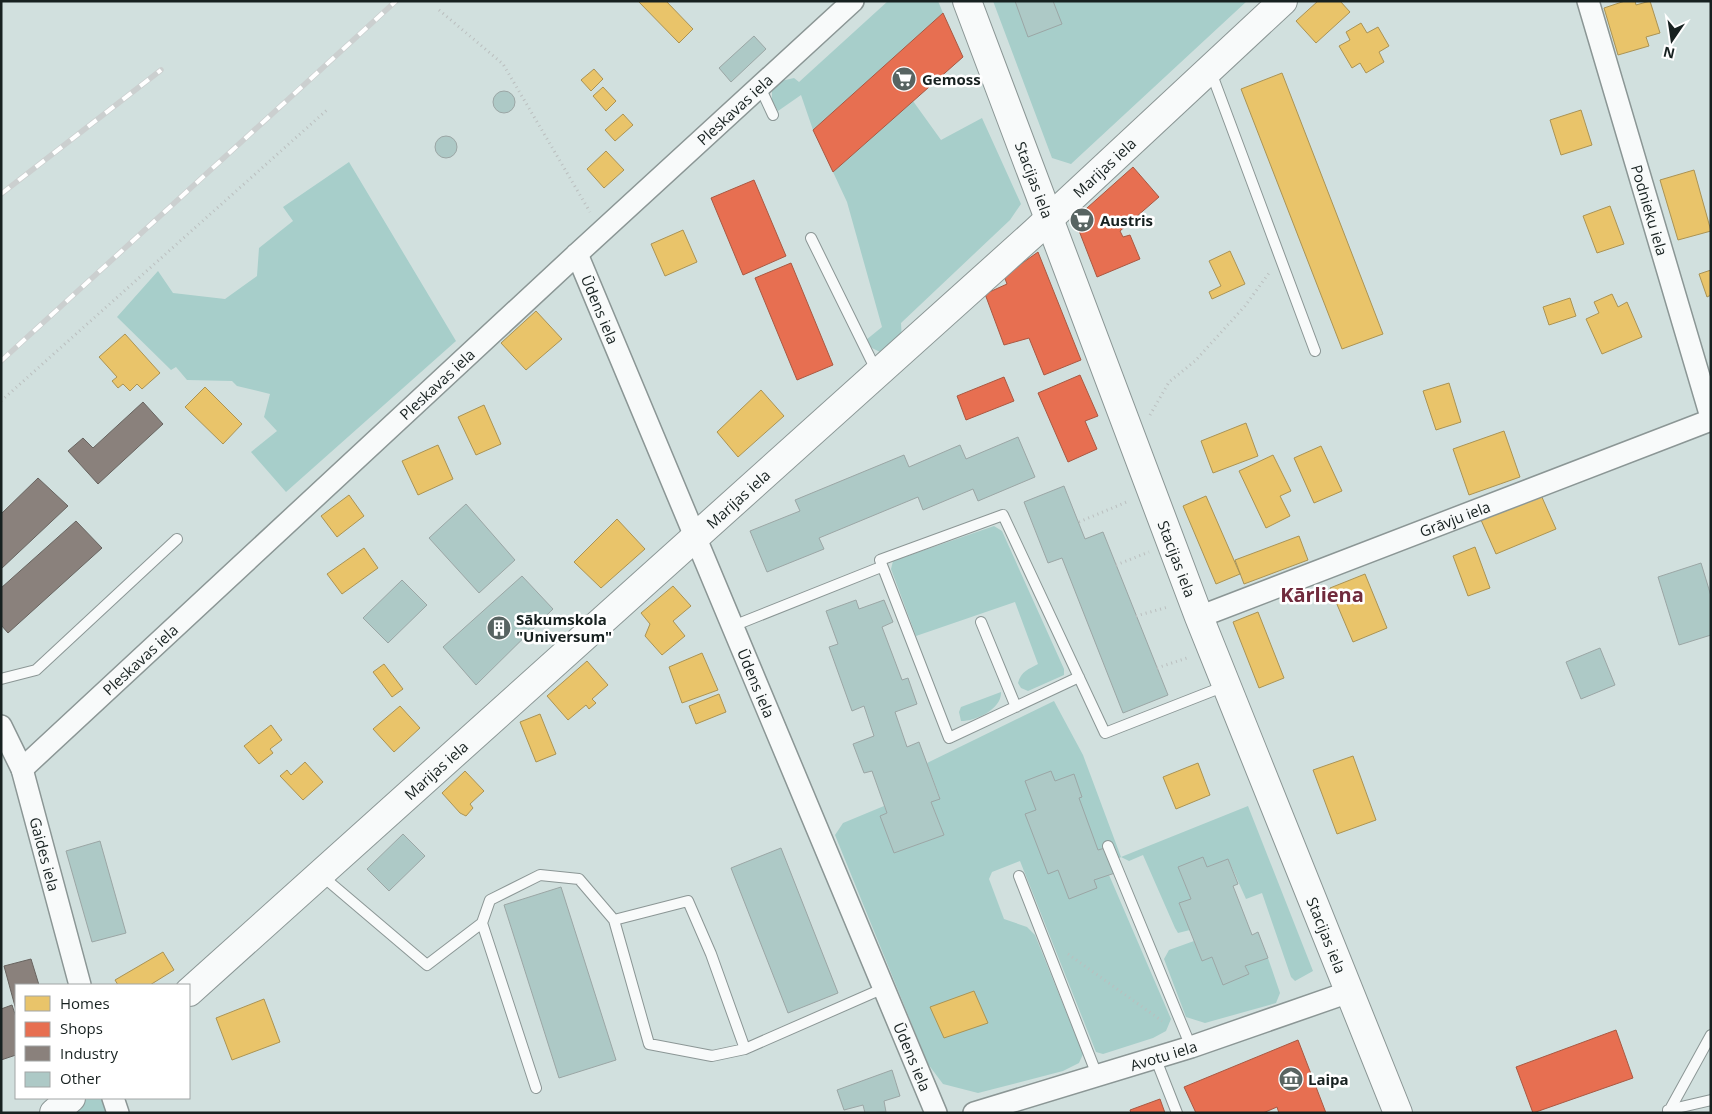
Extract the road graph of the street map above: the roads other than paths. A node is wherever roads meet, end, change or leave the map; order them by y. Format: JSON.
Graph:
{"nodes":[{"id":1,"x":853,"y":1,"type":"edge"},
{"id":2,"x":967,"y":1,"type":"edge"},
{"id":3,"x":1283,"y":1,"type":"edge"},
{"id":4,"x":1588,"y":1,"type":"edge"},
{"id":5,"x":1209,"y":69,"type":"junction"},
{"id":6,"x":760,"y":87,"type":"junction"},
{"id":7,"x":773,"y":115,"type":"dead end"},
{"id":8,"x":1049,"y":216,"type":"junction"},
{"id":9,"x":811,"y":238,"type":"dead end"},
{"id":10,"x":577,"y":254,"type":"junction"},
{"id":11,"x":1315,"y":351,"type":"dead end"},
{"id":12,"x":877,"y":374,"type":"junction"},
{"id":13,"x":1711,"y":419,"type":"edge"},
{"id":14,"x":696,"y":537,"type":"junction"},
{"id":15,"x":178,"y":539,"type":"dead end"},
{"id":16,"x":881,"y":567,"type":"junction"},
{"id":17,"x":1199,"y":617,"type":"junction"},
{"id":18,"x":981,"y":622,"type":"dead end"},
{"id":19,"x":733,"y":626,"type":"junction"},
{"id":20,"x":1079,"y":677,"type":"junction"},
{"id":21,"x":1,"y":680,"type":"edge"},
{"id":22,"x":1226,"y":685,"type":"junction"},
{"id":23,"x":1016,"y":707,"type":"junction"},
{"id":24,"x":1,"y":726,"type":"edge"},
{"id":25,"x":22,"y":769,"type":"junction"},
{"id":26,"x":1108,"y":846,"type":"dead end"},
{"id":27,"x":320,"y":875,"type":"junction"},
{"id":28,"x":1019,"y":876,"type":"dead end"},
{"id":29,"x":614,"y":920,"type":"junction"},
{"id":30,"x":482,"y":923,"type":"junction"},
{"id":31,"x":80,"y":984,"type":"edge"},
{"id":32,"x":884,"y":988,"type":"junction"},
{"id":33,"x":190,"y":991,"type":"edge"},
{"id":34,"x":1349,"y":992,"type":"junction"},
{"id":35,"x":1711,"y":1035,"type":"edge"},
{"id":36,"x":1189,"y":1043,"type":"junction"},
{"id":37,"x":745,"y":1049,"type":"junction"},
{"id":38,"x":1155,"y":1058,"type":"junction"},
{"id":39,"x":1097,"y":1075,"type":"junction"},
{"id":40,"x":536,"y":1088,"type":"dead end"},
{"id":41,"x":70,"y":1099,"type":"edge"},
{"id":42,"x":113,"y":1099,"type":"edge"},
{"id":43,"x":1711,"y":1100,"type":"edge"},
{"id":44,"x":1668,"y":1111,"type":"edge"},
{"id":45,"x":54,"y":1113,"type":"edge"},
{"id":46,"x":118,"y":1113,"type":"edge"},
{"id":47,"x":936,"y":1113,"type":"edge"},
{"id":48,"x":974,"y":1113,"type":"edge"},
{"id":49,"x":1178,"y":1113,"type":"edge"},
{"id":50,"x":1398,"y":1113,"type":"edge"}],
"edges":[{"from":1,"to":6,"type":"street","name":"Pleskavas iela"},
{"from":2,"to":8,"type":"street","name":"Stacijas iela"},
{"from":3,"to":5,"type":"street","name":"Marijas iela"},
{"from":4,"to":13,"type":"street","name":"Podnieku iela"},
{"from":5,"to":8,"type":"street","name":"Marijas iela"},
{"from":5,"to":11,"type":"lane"},
{"from":6,"to":7,"type":"lane"},
{"from":6,"to":10,"type":"street","name":"Pleskavas iela"},
{"from":8,"to":12,"type":"street","name":"Marijas iela"},
{"from":8,"to":17,"type":"street","name":"Stacijas iela"},
{"from":9,"to":12,"type":"lane"},
{"from":10,"to":14,"type":"street","name":"Ūdens iela"},
{"from":10,"to":25,"type":"street","name":"Pleskavas iela"},
{"from":12,"to":14,"type":"street","name":"Marijas iela"},
{"from":13,"to":17,"type":"street","name":"Grāvju iela"},
{"from":14,"to":19,"type":"street","name":"Ūdens iela"},
{"from":14,"to":27,"type":"street","name":"Marijas iela"},
{"from":15,"to":21,"type":"lane"},
{"from":16,"to":19,"type":"lane"},
{"from":16,"to":20,"type":"lane"},
{"from":16,"to":23,"type":"lane"},
{"from":17,"to":22,"type":"street","name":"Stacijas iela"},
{"from":18,"to":23,"type":"lane"},
{"from":19,"to":32,"type":"street","name":"Ūdens iela"},
{"from":20,"to":22,"type":"lane"},
{"from":20,"to":23,"type":"lane"},
{"from":22,"to":34,"type":"street","name":"Stacijas iela"},
{"from":24,"to":25,"type":"street","name":"Gaides iela"},
{"from":25,"to":31,"type":"street","name":"Gaides iela"},
{"from":26,"to":36,"type":"lane"},
{"from":27,"to":30,"type":"lane"},
{"from":27,"to":33,"type":"street","name":"Marijas iela"},
{"from":28,"to":39,"type":"lane"},
{"from":29,"to":30,"type":"lane"},
{"from":29,"to":37,"type":"lane"},
{"from":29,"to":37,"type":"lane"},
{"from":30,"to":40,"type":"lane"},
{"from":32,"to":37,"type":"lane"},
{"from":32,"to":47,"type":"street","name":"Ūdens iela"},
{"from":34,"to":36,"type":"street","name":"Avotu iela"},
{"from":34,"to":50,"type":"street","name":"Stacijas iela"},
{"from":35,"to":44,"type":"lane"},
{"from":36,"to":38,"type":"street","name":"Avotu iela"},
{"from":38,"to":39,"type":"street","name":"Avotu iela"},
{"from":38,"to":49,"type":"lane"},
{"from":39,"to":48,"type":"street","name":"Avotu iela"},
{"from":41,"to":45,"type":"street"},
{"from":42,"to":46,"type":"street"},
{"from":43,"to":44,"type":"lane"}]}
